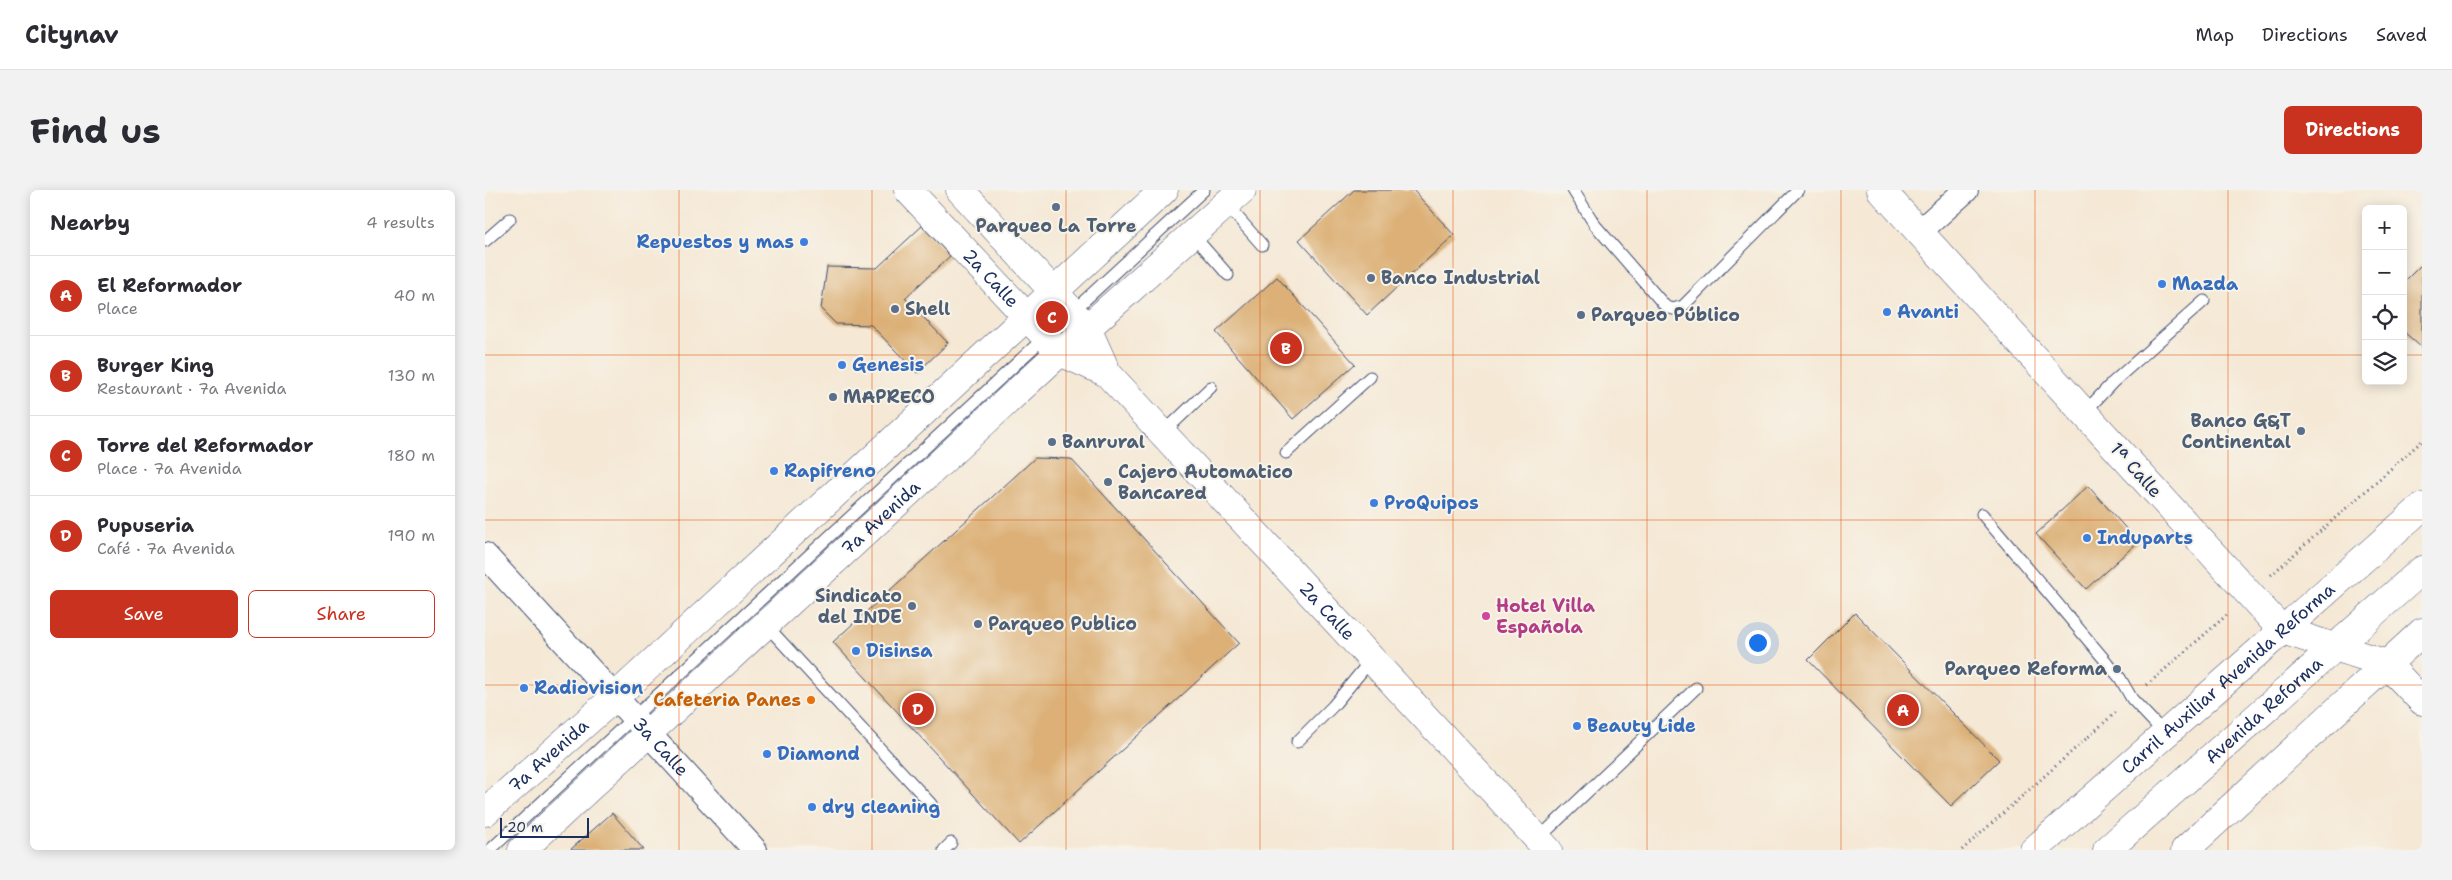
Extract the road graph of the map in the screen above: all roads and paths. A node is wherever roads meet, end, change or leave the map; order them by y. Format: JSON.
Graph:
{"nodes":[{"id":1,"x":908,"y":190,"type":"edge"},
{"id":2,"x":960,"y":190,"type":"edge"},
{"id":3,"x":1163,"y":190,"type":"edge"},
{"id":4,"x":1573,"y":190,"type":"edge"},
{"id":5,"x":1799,"y":190,"type":"edge"},
{"id":6,"x":1881,"y":190,"type":"edge"},
{"id":7,"x":1966,"y":190,"type":"edge"},
{"id":8,"x":1224,"y":195,"type":"edge"},
{"id":9,"x":510,"y":220,"type":"dead end"},
{"id":10,"x":1919,"y":232,"type":"junction"},
{"id":11,"x":1193,"y":235,"type":"junction"},
{"id":12,"x":485,"y":241,"type":"edge"},
{"id":13,"x":1262,"y":245,"type":"dead end"},
{"id":14,"x":1228,"y":275,"type":"dead end"},
{"id":15,"x":1053,"y":291,"type":"junction"},
{"id":16,"x":2204,"y":301,"type":"dead end"},
{"id":17,"x":1026,"y":316,"type":"junction"},
{"id":18,"x":1079,"y":319,"type":"junction"},
{"id":19,"x":1052,"y":344,"type":"junction"},
{"id":20,"x":1107,"y":373,"type":"junction"},
{"id":21,"x":1370,"y":377,"type":"dead end"},
{"id":22,"x":1211,"y":387,"type":"dead end"},
{"id":23,"x":2084,"y":413,"type":"junction"},
{"id":24,"x":1162,"y":434,"type":"junction"},
{"id":25,"x":2422,"y":441,"type":"edge"},
{"id":26,"x":1286,"y":453,"type":"dead end"},
{"id":27,"x":2422,"y":507,"type":"edge"},
{"id":28,"x":1982,"y":514,"type":"dead end"},
{"id":29,"x":485,"y":555,"type":"edge"},
{"id":30,"x":2422,"y":570,"type":"edge"},
{"id":31,"x":2249,"y":594,"type":"junction"},
{"id":32,"x":766,"y":625,"type":"junction"},
{"id":33,"x":2282,"y":630,"type":"junction"},
{"id":34,"x":2422,"y":632,"type":"edge"},
{"id":35,"x":2335,"y":648,"type":"junction"},
{"id":36,"x":1371,"y":660,"type":"junction"},
{"id":37,"x":2387,"y":664,"type":"junction"},
{"id":38,"x":1695,"y":688,"type":"dead end"},
{"id":39,"x":615,"y":697,"type":"junction"},
{"id":40,"x":2132,"y":699,"type":"junction"},
{"id":41,"x":2422,"y":701,"type":"edge"},
{"id":42,"x":641,"y":726,"type":"junction"},
{"id":43,"x":2165,"y":734,"type":"junction"},
{"id":44,"x":1297,"y":742,"type":"dead end"},
{"id":45,"x":931,"y":804,"type":"dead end"},
{"id":46,"x":485,"y":812,"type":"edge"},
{"id":47,"x":1543,"y":845,"type":"edge"},
{"id":48,"x":490,"y":850,"type":"edge"},
{"id":49,"x":522,"y":850,"type":"edge"},
{"id":50,"x":755,"y":850,"type":"edge"},
{"id":51,"x":1962,"y":850,"type":"edge"},
{"id":52,"x":2034,"y":850,"type":"edge"},
{"id":53,"x":2107,"y":850,"type":"edge"},
{"id":54,"x":2185,"y":850,"type":"edge"}],
"edges":[{"from":1,"to":17,"type":"main road","name":"2a Calle"},
{"from":2,"to":15,"type":"main road","name":"2a Calle"},
{"from":3,"to":15,"type":"main road","name":"7a Avenida"},
{"from":4,"to":5,"type":"lane"},
{"from":6,"to":10,"type":"main road","name":"1ª Calle"},
{"from":7,"to":10,"type":"street"},
{"from":8,"to":11,"type":"main road","name":"7a Avenida"},
{"from":8,"to":13,"type":"lane"},
{"from":8,"to":18,"type":"lane"},
{"from":9,"to":12,"type":"lane"},
{"from":10,"to":23,"type":"main road","name":"1ª Calle"},
{"from":11,"to":14,"type":"lane"},
{"from":11,"to":18,"type":"main road","name":"7a Avenida"},
{"from":15,"to":17,"type":"main road","name":"7a Avenida"},
{"from":15,"to":18,"type":"main road","name":"2a Calle"},
{"from":16,"to":23,"type":"lane"},
{"from":17,"to":19,"type":"main road","name":"2a Calle"},
{"from":17,"to":39,"type":"main road","name":"7a Avenida"},
{"from":18,"to":19,"type":"main road","name":"7a Avenida"},
{"from":18,"to":20,"type":"main road","name":"2a Calle"},
{"from":19,"to":20,"type":"main road","name":"2a Calle"},
{"from":19,"to":32,"type":"main road","name":"7a Avenida"},
{"from":19,"to":42,"type":"lane"},
{"from":20,"to":24,"type":"main road","name":"2a Calle"},
{"from":21,"to":26,"type":"lane"},
{"from":22,"to":24,"type":"lane"},
{"from":23,"to":31,"type":"main road","name":"1ª Calle"},
{"from":24,"to":36,"type":"main road","name":"2a Calle"},
{"from":25,"to":31,"type":"path"},
{"from":27,"to":33,"type":"main road","name":"Carril Auxiliar Avenida Reforma"},
{"from":28,"to":40,"type":"lane"},
{"from":29,"to":39,"type":"street","name":"3a Calle"},
{"from":30,"to":35,"type":"main road","name":"Avenida Reforma"},
{"from":31,"to":33,"type":"main road","name":"1ª Calle"},
{"from":31,"to":40,"type":"path"},
{"from":32,"to":42,"type":"main road","name":"7a Avenida"},
{"from":32,"to":45,"type":"lane"},
{"from":33,"to":35,"type":"main road","name":"1ª Calle"},
{"from":33,"to":43,"type":"main road","name":"Carril Auxiliar Avenida Reforma"},
{"from":34,"to":37,"type":"main road"},
{"from":35,"to":37,"type":"main road","name":"1ª Calle"},
{"from":35,"to":53,"type":"main road","name":"Avenida Reforma"},
{"from":36,"to":44,"type":"lane"},
{"from":36,"to":47,"type":"main road","name":"2a Calle"},
{"from":37,"to":41,"type":"main road","name":"1ª Calle"},
{"from":37,"to":54,"type":"main road"},
{"from":38,"to":47,"type":"lane"},
{"from":39,"to":42,"type":"street","name":"3a Calle"},
{"from":39,"to":46,"type":"main road","name":"7a Avenida"},
{"from":40,"to":43,"type":"lane"},
{"from":40,"to":51,"type":"path"},
{"from":42,"to":48,"type":"lane"},
{"from":42,"to":49,"type":"main road","name":"7a Avenida"},
{"from":42,"to":50,"type":"street","name":"3a Calle"},
{"from":43,"to":52,"type":"main road","name":"Carril Auxiliar Avenida Reforma"}]}
